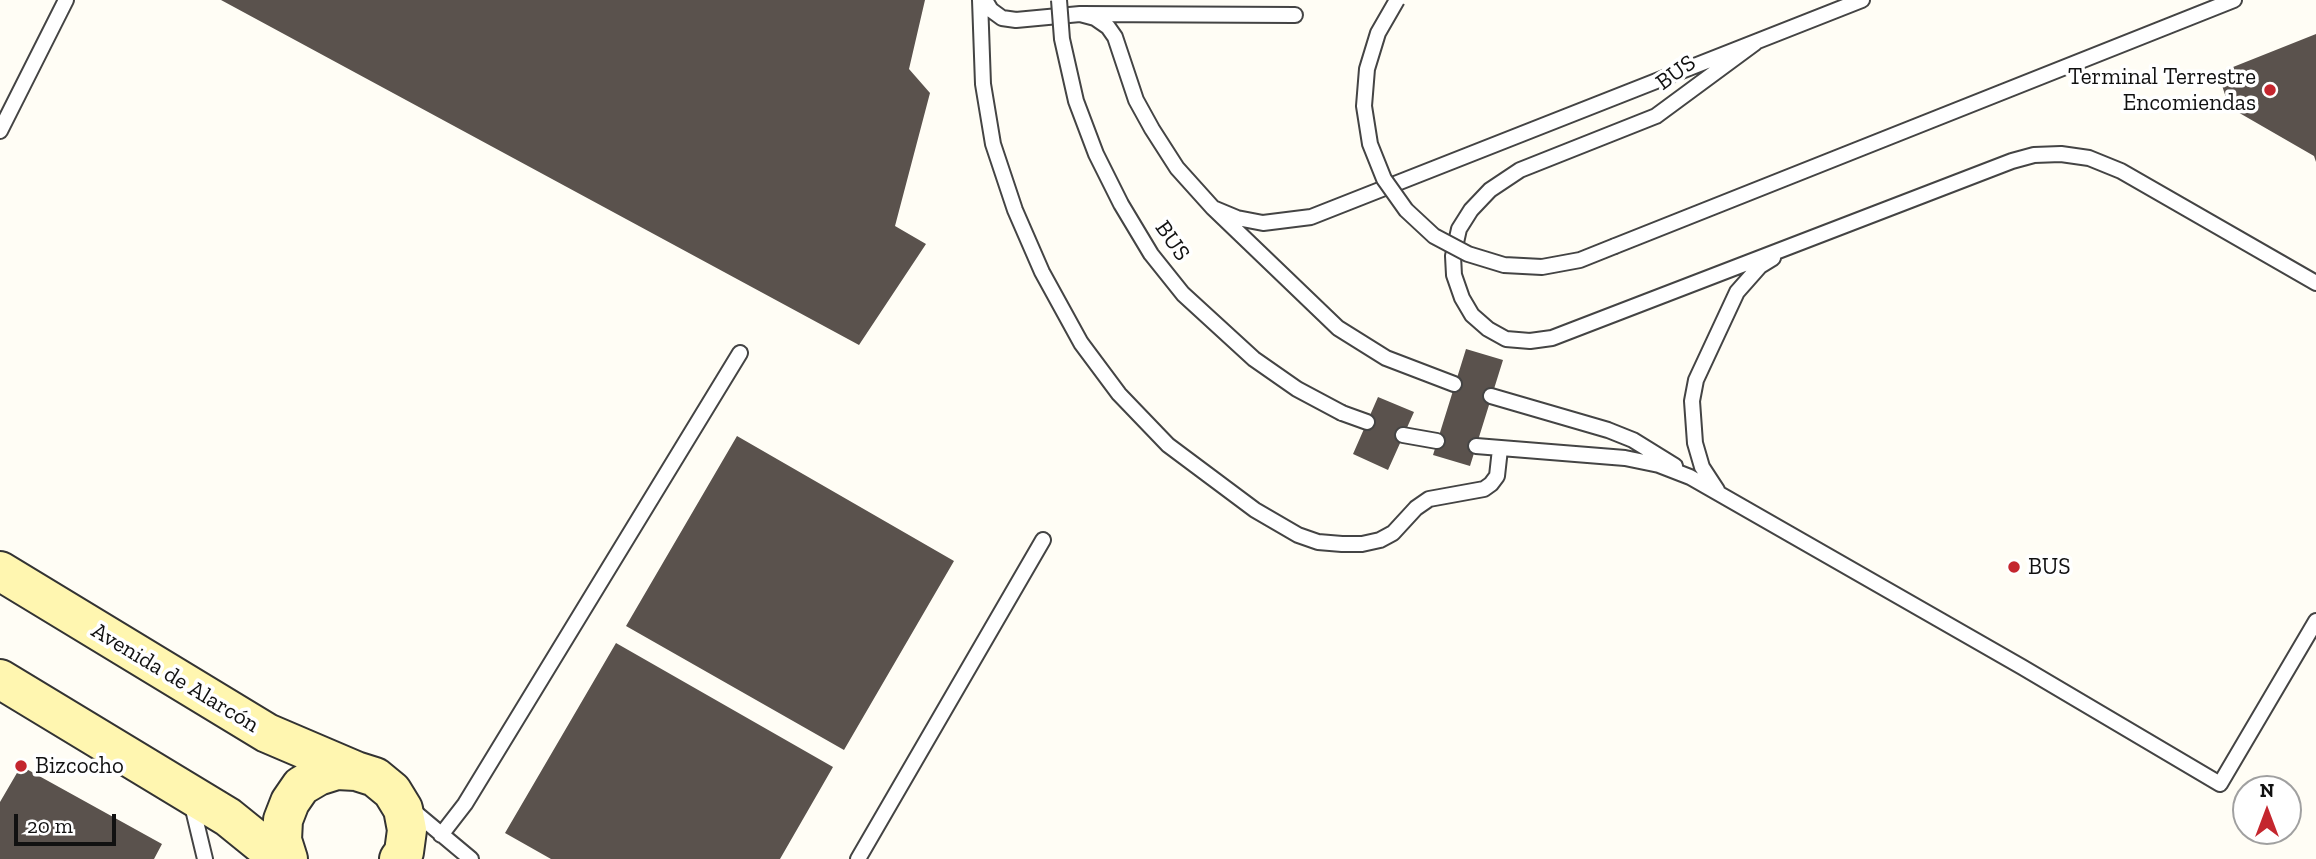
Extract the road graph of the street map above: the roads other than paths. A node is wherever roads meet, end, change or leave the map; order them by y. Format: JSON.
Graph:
{"nodes":[{"id":1,"x":66,"y":0,"type":"edge"},
{"id":2,"x":983,"y":0,"type":"edge"},
{"id":3,"x":1059,"y":0,"type":"edge"},
{"id":4,"x":1397,"y":0,"type":"edge"},
{"id":5,"x":1862,"y":0,"type":"edge"},
{"id":6,"x":2234,"y":0,"type":"edge"},
{"id":7,"x":1080,"y":14,"type":"junction"},
{"id":8,"x":1295,"y":15,"type":"dead end"},
{"id":9,"x":1755,"y":43,"type":"junction"},
{"id":10,"x":0,"y":131,"type":"edge"},
{"id":11,"x":1213,"y":208,"type":"junction"},
{"id":12,"x":1789,"y":246,"type":"junction"},
{"id":13,"x":2316,"y":283,"type":"edge"},
{"id":14,"x":740,"y":353,"type":"dead end"},
{"id":15,"x":1454,"y":384,"type":"dead end"},
{"id":16,"x":1492,"y":396,"type":"dead end"},
{"id":17,"x":1367,"y":422,"type":"dead end"},
{"id":18,"x":1404,"y":435,"type":"dead end"},
{"id":19,"x":1437,"y":441,"type":"dead end"},
{"id":20,"x":1476,"y":446,"type":"dead end"},
{"id":21,"x":1500,"y":449,"type":"junction"},
{"id":22,"x":1690,"y":477,"type":"junction"},
{"id":23,"x":1720,"y":494,"type":"junction"},
{"id":24,"x":1043,"y":540,"type":"dead end"},
{"id":25,"x":0,"y":571,"type":"edge"},
{"id":26,"x":2316,"y":621,"type":"edge"},
{"id":27,"x":0,"y":679,"type":"edge"},
{"id":28,"x":356,"y":771,"type":"junction"},
{"id":29,"x":392,"y":791,"type":"junction"},
{"id":30,"x":189,"y":793,"type":"junction"},
{"id":31,"x":440,"y":835,"type":"junction"},
{"id":32,"x":205,"y":859,"type":"edge"},
{"id":33,"x":280,"y":859,"type":"edge"},
{"id":34,"x":288,"y":859,"type":"edge"},
{"id":35,"x":399,"y":859,"type":"edge"},
{"id":36,"x":471,"y":859,"type":"edge"},
{"id":37,"x":858,"y":859,"type":"edge"}],
"edges":[{"from":1,"to":10,"type":"lane"},
{"from":2,"to":7,"type":"lane"},
{"from":2,"to":21,"type":"lane"},
{"from":3,"to":17,"type":"lane","name":"BUS","bridge":true},
{"from":4,"to":6,"type":"lane","bridge":true},
{"from":5,"to":9,"type":"lane"},
{"from":7,"to":8,"type":"lane"},
{"from":7,"to":11,"type":"lane"},
{"from":9,"to":11,"type":"lane"},
{"from":9,"to":12,"type":"lane","name":"BUS"},
{"from":11,"to":15,"type":"lane"},
{"from":12,"to":13,"type":"lane","name":"BUS"},
{"from":12,"to":23,"type":"lane"},
{"from":14,"to":31,"type":"lane"},
{"from":16,"to":22,"type":"lane"},
{"from":18,"to":19,"type":"lane"},
{"from":20,"to":21,"type":"lane"},
{"from":21,"to":22,"type":"lane"},
{"from":22,"to":23,"type":"lane"},
{"from":23,"to":26,"type":"lane"},
{"from":24,"to":37,"type":"lane"},
{"from":25,"to":28,"type":"main road","name":"Avenida de Alarcón"},
{"from":27,"to":30,"type":"main road"},
{"from":28,"to":29,"type":"main road","name":"Avenida de Alarcón"},
{"from":28,"to":34,"type":"main road"},
{"from":29,"to":31,"type":"lane"},
{"from":29,"to":35,"type":"main road"},
{"from":30,"to":32,"type":"lane"},
{"from":30,"to":33,"type":"main road"},
{"from":31,"to":36,"type":"lane"}]}
